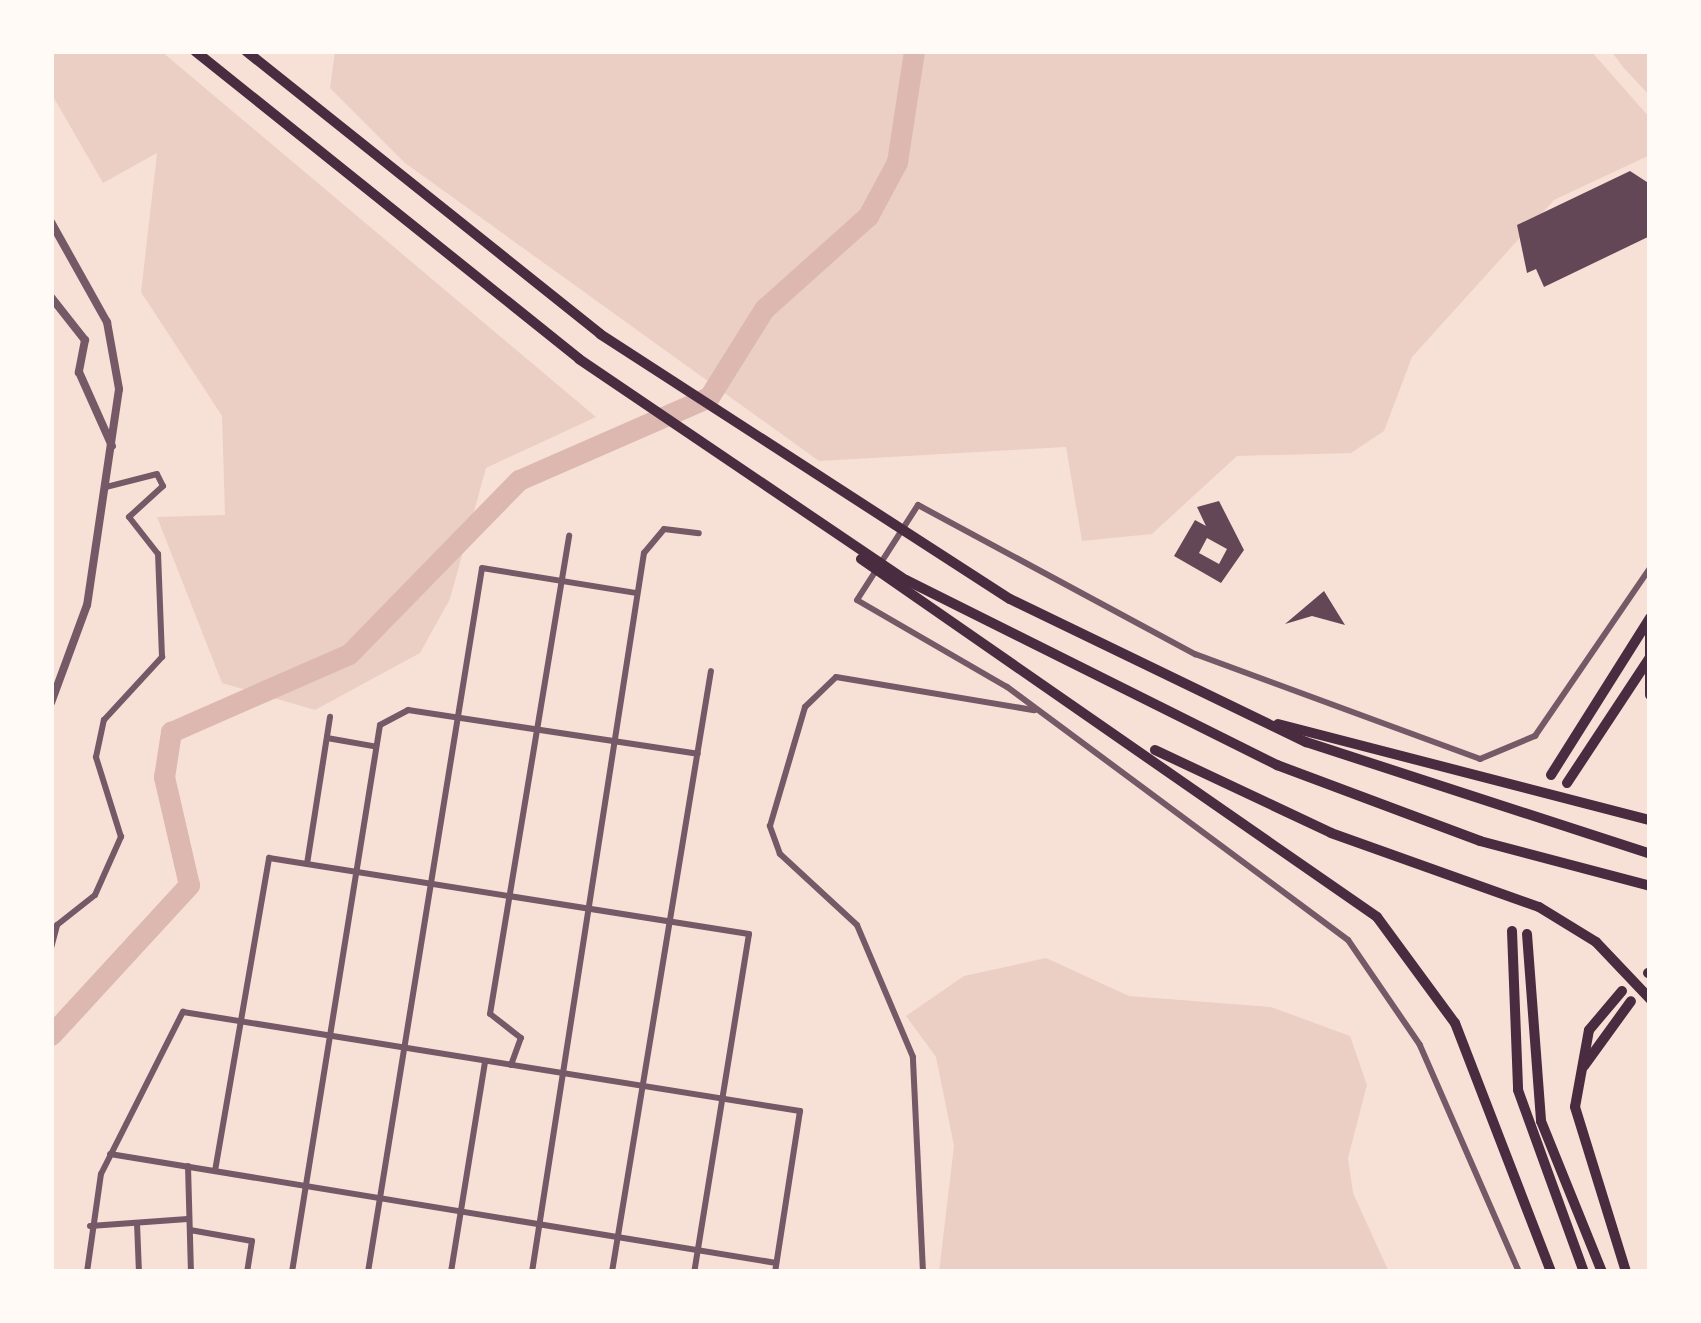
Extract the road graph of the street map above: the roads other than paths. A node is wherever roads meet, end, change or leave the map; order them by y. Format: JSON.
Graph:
{"nodes":[{"id":1,"x":195,"y":51,"type":"edge"},
{"id":2,"x":246,"y":51,"type":"edge"},
{"id":3,"x":51,"y":222,"type":"edge"},
{"id":4,"x":51,"y":297,"type":"edge"},
{"id":5,"x":115,"y":453,"type":"junction"},
{"id":6,"x":106,"y":487,"type":"junction"},
{"id":7,"x":700,"y":533,"type":"dead end"},
{"id":8,"x":568,"y":535,"type":"dead end"},
{"id":9,"x":834,"y":536,"type":"junction"},
{"id":10,"x":1650,"y":568,"type":"edge"},
{"id":11,"x":561,"y":581,"type":"junction"},
{"id":12,"x":637,"y":593,"type":"junction"},
{"id":13,"x":1650,"y":623,"type":"edge"},
{"id":14,"x":1650,"y":659,"type":"edge"},
{"id":15,"x":712,"y":671,"type":"dead end"},
{"id":16,"x":1650,"y":673,"type":"edge"},
{"id":17,"x":1650,"y":695,"type":"edge"},
{"id":18,"x":51,"y":703,"type":"edge"},
{"id":19,"x":1037,"y":711,"type":"junction"},
{"id":20,"x":1234,"y":712,"type":"junction"},
{"id":21,"x":330,"y":717,"type":"dead end"},
{"id":22,"x":458,"y":717,"type":"junction"},
{"id":23,"x":537,"y":729,"type":"junction"},
{"id":24,"x":1126,"y":735,"type":"junction"},
{"id":25,"x":327,"y":738,"type":"junction"},
{"id":26,"x":613,"y":741,"type":"junction"},
{"id":27,"x":373,"y":746,"type":"junction"},
{"id":28,"x":698,"y":754,"type":"junction"},
{"id":29,"x":1550,"y":776,"type":"dead end"},
{"id":30,"x":1567,"y":783,"type":"dead end"},
{"id":31,"x":1650,"y":820,"type":"edge"},
{"id":32,"x":1650,"y":854,"type":"edge"},
{"id":33,"x":307,"y":864,"type":"junction"},
{"id":34,"x":351,"y":871,"type":"junction"},
{"id":35,"x":431,"y":884,"type":"junction"},
{"id":36,"x":1650,"y":886,"type":"edge"},
{"id":37,"x":509,"y":896,"type":"junction"},
{"id":38,"x":586,"y":908,"type":"junction"},
{"id":39,"x":670,"y":922,"type":"junction"},
{"id":40,"x":1512,"y":931,"type":"dead end"},
{"id":41,"x":1527,"y":934,"type":"dead end"},
{"id":42,"x":51,"y":948,"type":"edge"},
{"id":43,"x":1627,"y":996,"type":"dead end"},
{"id":44,"x":1650,"y":999,"type":"edge"},
{"id":45,"x":241,"y":1022,"type":"junction"},
{"id":46,"x":327,"y":1035,"type":"junction"},
{"id":47,"x":404,"y":1048,"type":"junction"},
{"id":48,"x":485,"y":1061,"type":"junction"},
{"id":49,"x":511,"y":1065,"type":"junction"},
{"id":50,"x":561,"y":1073,"type":"junction"},
{"id":51,"x":643,"y":1086,"type":"junction"},
{"id":52,"x":722,"y":1099,"type":"junction"},
{"id":53,"x":110,"y":1154,"type":"junction"},
{"id":54,"x":188,"y":1166,"type":"junction"},
{"id":55,"x":215,"y":1171,"type":"junction"},
{"id":56,"x":304,"y":1185,"type":"junction"},
{"id":57,"x":380,"y":1198,"type":"junction"},
{"id":58,"x":461,"y":1211,"type":"junction"},
{"id":59,"x":190,"y":1219,"type":"junction"},
{"id":60,"x":137,"y":1222,"type":"junction"},
{"id":61,"x":539,"y":1224,"type":"junction"},
{"id":62,"x":90,"y":1226,"type":"junction"},
{"id":63,"x":190,"y":1230,"type":"junction"},
{"id":64,"x":618,"y":1237,"type":"junction"},
{"id":65,"x":697,"y":1250,"type":"junction"},
{"id":66,"x":776,"y":1267,"type":"edge"},
{"id":67,"x":87,"y":1272,"type":"edge"},
{"id":68,"x":139,"y":1272,"type":"edge"},
{"id":69,"x":191,"y":1272,"type":"edge"},
{"id":70,"x":247,"y":1272,"type":"edge"},
{"id":71,"x":292,"y":1272,"type":"edge"},
{"id":72,"x":368,"y":1272,"type":"edge"},
{"id":73,"x":451,"y":1272,"type":"edge"},
{"id":74,"x":532,"y":1272,"type":"edge"},
{"id":75,"x":612,"y":1272,"type":"edge"},
{"id":76,"x":694,"y":1272,"type":"edge"},
{"id":77,"x":923,"y":1272,"type":"edge"},
{"id":78,"x":1519,"y":1272,"type":"edge"},
{"id":79,"x":1551,"y":1272,"type":"edge"},
{"id":80,"x":1584,"y":1272,"type":"edge"},
{"id":81,"x":1602,"y":1272,"type":"edge"},
{"id":82,"x":1626,"y":1272,"type":"edge"}],
"edges":[{"from":1,"to":9,"type":"highway"},
{"from":2,"to":20,"type":"highway"},
{"from":3,"to":5,"type":"street"},
{"from":4,"to":5,"type":"street"},
{"from":5,"to":6,"type":"street"},
{"from":6,"to":18,"type":"street"},
{"from":6,"to":42,"type":"street"},
{"from":7,"to":12,"type":"street"},
{"from":8,"to":11,"type":"street"},
{"from":9,"to":24,"type":"highway"},
{"from":9,"to":36,"type":"highway"},
{"from":10,"to":19,"type":"street"},
{"from":11,"to":12,"type":"street"},
{"from":11,"to":22,"type":"street"},
{"from":11,"to":23,"type":"street"},
{"from":12,"to":26,"type":"street"},
{"from":13,"to":16,"type":"highway"},
{"from":13,"to":17,"type":"highway"},
{"from":13,"to":29,"type":"highway"},
{"from":14,"to":30,"type":"highway"},
{"from":15,"to":28,"type":"street"},
{"from":19,"to":77,"type":"street"},
{"from":19,"to":78,"type":"street"},
{"from":20,"to":31,"type":"highway"},
{"from":20,"to":32,"type":"highway"},
{"from":21,"to":25,"type":"street"},
{"from":22,"to":23,"type":"street"},
{"from":22,"to":27,"type":"street"},
{"from":22,"to":35,"type":"street"},
{"from":23,"to":26,"type":"street"},
{"from":23,"to":37,"type":"street"},
{"from":24,"to":44,"type":"highway"},
{"from":24,"to":79,"type":"highway"},
{"from":25,"to":27,"type":"street"},
{"from":25,"to":33,"type":"street"},
{"from":26,"to":28,"type":"street"},
{"from":26,"to":38,"type":"street"},
{"from":27,"to":34,"type":"street"},
{"from":28,"to":39,"type":"street"},
{"from":33,"to":34,"type":"street"},
{"from":33,"to":45,"type":"street"},
{"from":34,"to":35,"type":"street"},
{"from":34,"to":46,"type":"street"},
{"from":35,"to":37,"type":"street"},
{"from":35,"to":47,"type":"street"},
{"from":37,"to":38,"type":"street"},
{"from":37,"to":49,"type":"street"},
{"from":38,"to":39,"type":"street"},
{"from":38,"to":50,"type":"street"},
{"from":39,"to":51,"type":"street"},
{"from":39,"to":52,"type":"street"},
{"from":40,"to":80,"type":"highway"},
{"from":41,"to":81,"type":"highway"},
{"from":43,"to":82,"type":"highway"},
{"from":45,"to":46,"type":"street"},
{"from":45,"to":53,"type":"street"},
{"from":45,"to":55,"type":"street"},
{"from":46,"to":47,"type":"street"},
{"from":46,"to":56,"type":"street"},
{"from":47,"to":48,"type":"street"},
{"from":47,"to":57,"type":"street"},
{"from":48,"to":49,"type":"street"},
{"from":48,"to":58,"type":"street"},
{"from":49,"to":50,"type":"street"},
{"from":50,"to":51,"type":"street"},
{"from":50,"to":61,"type":"street"},
{"from":51,"to":52,"type":"street"},
{"from":51,"to":64,"type":"street"},
{"from":52,"to":65,"type":"street"},
{"from":52,"to":66,"type":"street"},
{"from":53,"to":54,"type":"street"},
{"from":53,"to":62,"type":"street"},
{"from":54,"to":55,"type":"street"},
{"from":54,"to":59,"type":"street"},
{"from":55,"to":56,"type":"street"},
{"from":56,"to":57,"type":"street"},
{"from":56,"to":71,"type":"street"},
{"from":57,"to":58,"type":"street"},
{"from":57,"to":72,"type":"street"},
{"from":58,"to":61,"type":"street"},
{"from":58,"to":73,"type":"street"},
{"from":59,"to":60,"type":"street"},
{"from":59,"to":63,"type":"street"},
{"from":60,"to":62,"type":"street"},
{"from":60,"to":68,"type":"street"},
{"from":61,"to":64,"type":"street"},
{"from":61,"to":74,"type":"street"},
{"from":62,"to":67,"type":"street"},
{"from":63,"to":69,"type":"street"},
{"from":63,"to":70,"type":"street"},
{"from":64,"to":65,"type":"street"},
{"from":64,"to":75,"type":"street"},
{"from":65,"to":66,"type":"street"},
{"from":65,"to":76,"type":"street"}]}
